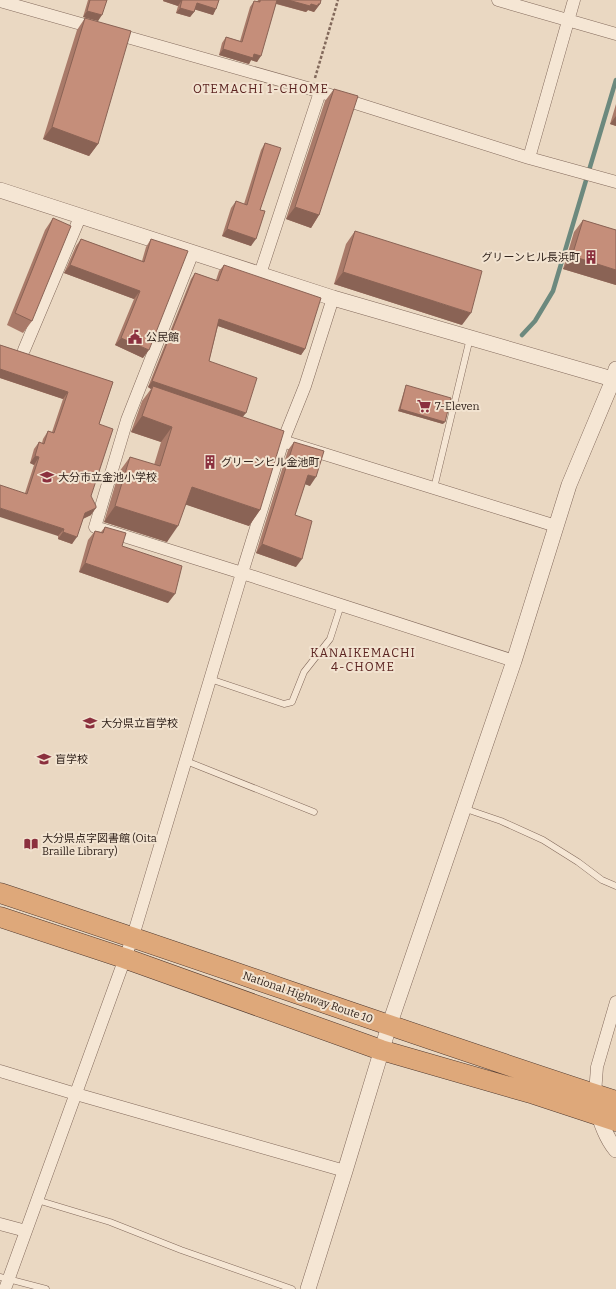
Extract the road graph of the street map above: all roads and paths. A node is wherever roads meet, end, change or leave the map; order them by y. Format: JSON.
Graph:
{"nodes":[{"id":1,"x":338,"y":0,"type":"edge"},
{"id":2,"x":498,"y":0,"type":"edge"},
{"id":3,"x":574,"y":0,"type":"edge"},
{"id":4,"x":0,"y":1,"type":"edge"},
{"id":5,"x":569,"y":20,"type":"junction"},
{"id":6,"x":616,"y":34,"type":"edge"},
{"id":7,"x":316,"y":91,"type":"junction"},
{"id":8,"x":529,"y":158,"type":"junction"},
{"id":9,"x":616,"y":182,"type":"edge"},
{"id":10,"x":0,"y":190,"type":"edge"},
{"id":11,"x":80,"y":217,"type":"junction"},
{"id":12,"x":193,"y":252,"type":"junction"},
{"id":13,"x":260,"y":274,"type":"junction"},
{"id":14,"x":333,"y":298,"type":"junction"},
{"id":15,"x":470,"y":338,"type":"junction"},
{"id":16,"x":24,"y":350,"type":"dead end"},
{"id":17,"x":615,"y":376,"type":"edge"},
{"id":18,"x":269,"y":436,"type":"edge"},
{"id":19,"x":283,"y":441,"type":"junction"},
{"id":20,"x":434,"y":488,"type":"junction"},
{"id":21,"x":556,"y":526,"type":"junction"},
{"id":22,"x":242,"y":573,"type":"junction"},
{"id":23,"x":341,"y":605,"type":"junction"},
{"id":24,"x":514,"y":661,"type":"junction"},
{"id":25,"x":210,"y":679,"type":"junction"},
{"id":26,"x":186,"y":761,"type":"junction"},
{"id":27,"x":463,"y":808,"type":"junction"},
{"id":28,"x":314,"y":812,"type":"dead end"},
{"id":29,"x":616,"y":886,"type":"edge"},
{"id":30,"x":0,"y":893,"type":"edge"},
{"id":31,"x":0,"y":917,"type":"edge"},
{"id":32,"x":133,"y":936,"type":"junction"},
{"id":33,"x":124,"y":958,"type":"junction"},
{"id":34,"x":616,"y":1002,"type":"edge"},
{"id":35,"x":389,"y":1026,"type":"junction"},
{"id":36,"x":381,"y":1050,"type":"junction"},
{"id":37,"x":0,"y":1071,"type":"edge"},
{"id":38,"x":76,"y":1094,"type":"junction"},
{"id":39,"x":595,"y":1094,"type":"junction"},
{"id":40,"x":616,"y":1100,"type":"edge"},
{"id":41,"x":607,"y":1118,"type":"edge"},
{"id":42,"x":616,"y":1150,"type":"edge"},
{"id":43,"x":345,"y":1171,"type":"junction"},
{"id":44,"x":37,"y":1200,"type":"junction"},
{"id":45,"x":0,"y":1224,"type":"edge"},
{"id":46,"x":26,"y":1231,"type":"junction"},
{"id":47,"x":5,"y":1282,"type":"edge"},
{"id":48,"x":46,"y":1289,"type":"edge"},
{"id":49,"x":292,"y":1289,"type":"edge"},
{"id":50,"x":308,"y":1289,"type":"edge"}],
"edges":[{"from":1,"to":7,"type":"path"},
{"from":2,"to":5,"type":"street"},
{"from":3,"to":5,"type":"street"},
{"from":4,"to":7,"type":"street"},
{"from":5,"to":6,"type":"street"},
{"from":5,"to":8,"type":"street"},
{"from":7,"to":8,"type":"street"},
{"from":7,"to":13,"type":"street"},
{"from":8,"to":9,"type":"street"},
{"from":10,"to":11,"type":"street"},
{"from":11,"to":12,"type":"street"},
{"from":11,"to":16,"type":"street"},
{"from":12,"to":13,"type":"street"},
{"from":12,"to":22,"type":"street"},
{"from":13,"to":14,"type":"street"},
{"from":14,"to":15,"type":"street"},
{"from":14,"to":19,"type":"street"},
{"from":15,"to":17,"type":"street"},
{"from":15,"to":20,"type":"lane"},
{"from":17,"to":21,"type":"street"},
{"from":18,"to":19,"type":"street"},
{"from":19,"to":20,"type":"street"},
{"from":19,"to":22,"type":"street"},
{"from":20,"to":21,"type":"street"},
{"from":21,"to":24,"type":"street"},
{"from":22,"to":23,"type":"street"},
{"from":22,"to":25,"type":"street"},
{"from":23,"to":24,"type":"street"},
{"from":23,"to":25,"type":"lane"},
{"from":24,"to":27,"type":"street"},
{"from":25,"to":26,"type":"street"},
{"from":26,"to":28,"type":"lane"},
{"from":26,"to":32,"type":"street"},
{"from":27,"to":29,"type":"lane"},
{"from":27,"to":35,"type":"street"},
{"from":30,"to":32,"type":"highway","name":"National Highway Route 10"},
{"from":31,"to":33,"type":"highway"},
{"from":32,"to":33,"type":"street"},
{"from":32,"to":35,"type":"highway","name":"National Highway Route 10"},
{"from":33,"to":36,"type":"highway"},
{"from":33,"to":38,"type":"street"},
{"from":34,"to":39,"type":"street"},
{"from":35,"to":36,"type":"street"},
{"from":35,"to":39,"type":"highway","name":"National Highway Route 10"},
{"from":36,"to":41,"type":"highway"},
{"from":36,"to":43,"type":"street"},
{"from":37,"to":38,"type":"street"},
{"from":38,"to":43,"type":"street"},
{"from":38,"to":44,"type":"street"},
{"from":39,"to":40,"type":"highway","name":"National Highway Route 10"},
{"from":39,"to":41,"type":"street"},
{"from":41,"to":42,"type":"street"},
{"from":43,"to":50,"type":"street"},
{"from":44,"to":46,"type":"street"},
{"from":44,"to":49,"type":"lane"},
{"from":45,"to":46,"type":"street"},
{"from":46,"to":47,"type":"street"},
{"from":47,"to":48,"type":"lane"}]}
